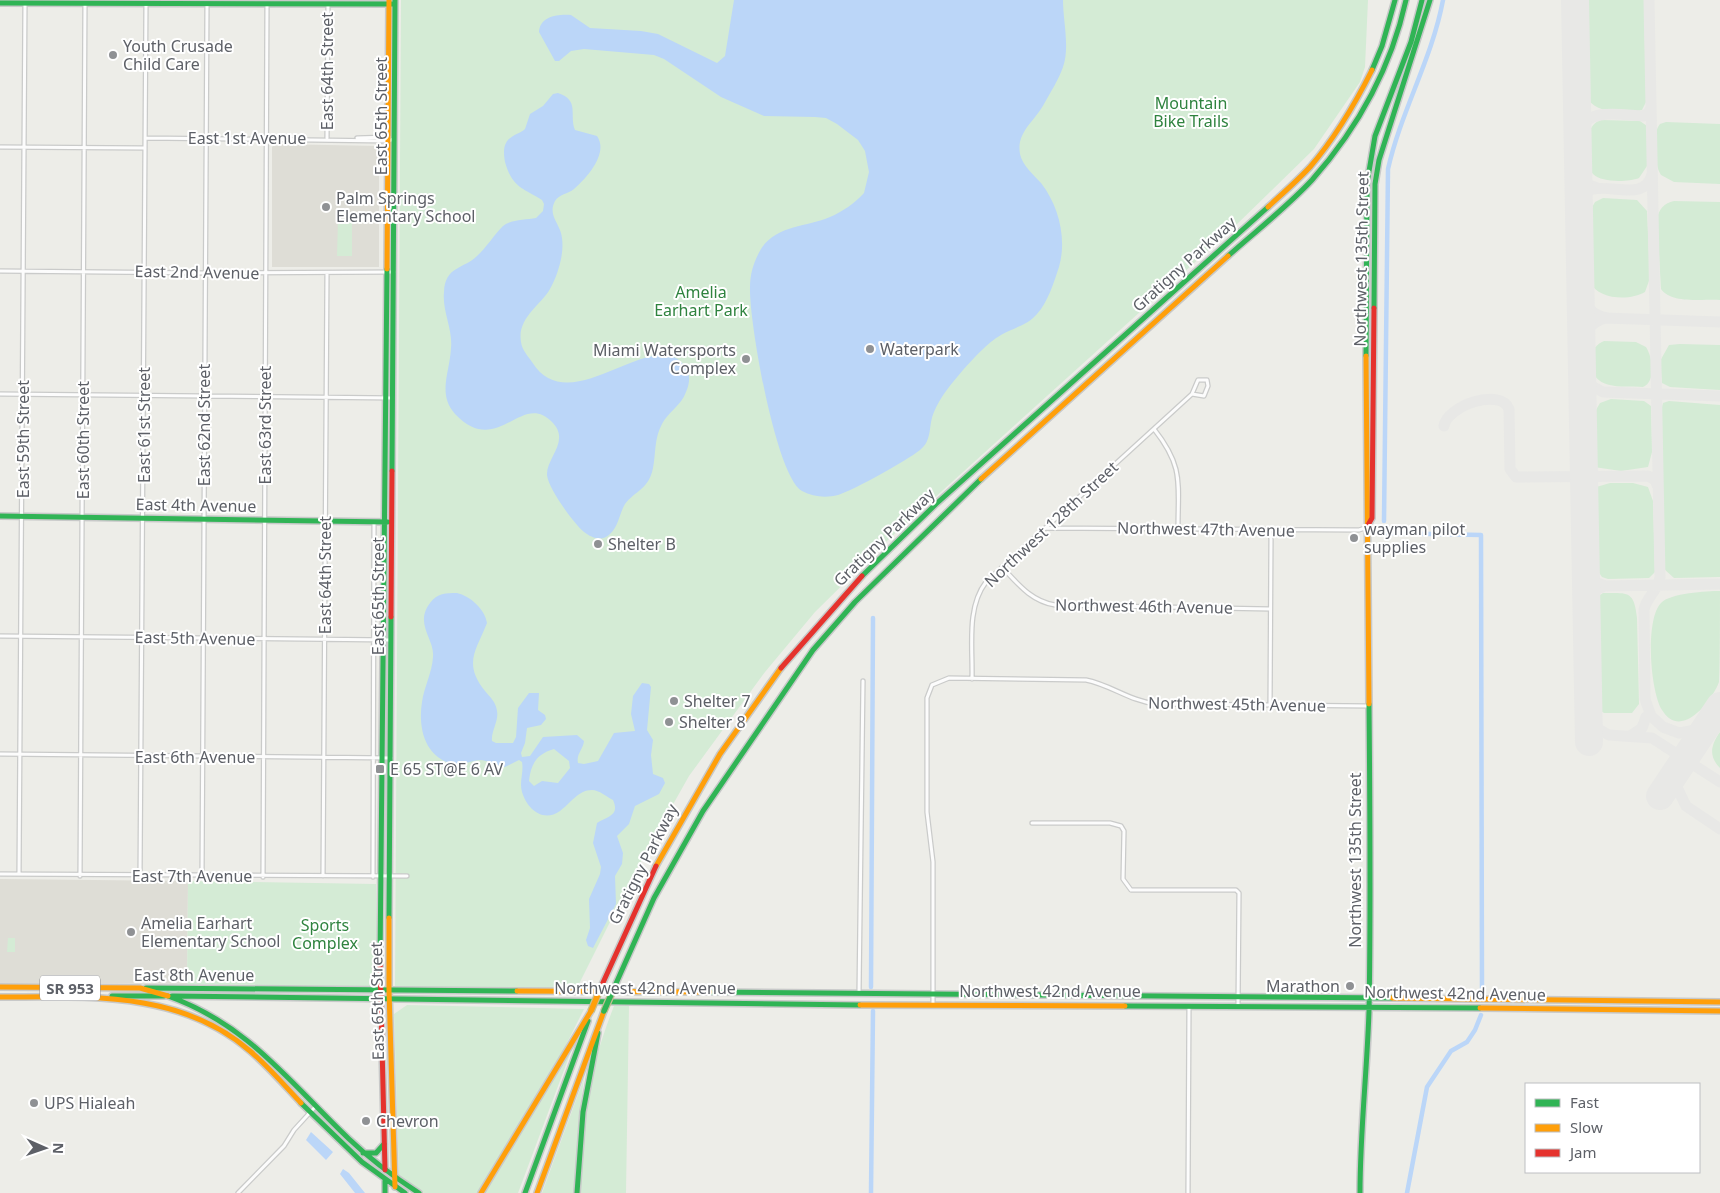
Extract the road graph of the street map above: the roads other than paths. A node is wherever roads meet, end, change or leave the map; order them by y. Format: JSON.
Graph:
{"nodes":[{"id":1,"x":1395,"y":0,"type":"edge"},
{"id":2,"x":1406,"y":0,"type":"edge"},
{"id":3,"x":1422,"y":0,"type":"edge"},
{"id":4,"x":1430,"y":0,"type":"edge"},
{"id":5,"x":55,"y":2,"type":"edge"},
{"id":6,"x":104,"y":2,"type":"edge"},
{"id":7,"x":150,"y":2,"type":"edge"},
{"id":8,"x":198,"y":2,"type":"edge"},
{"id":9,"x":249,"y":2,"type":"edge"},
{"id":10,"x":299,"y":2,"type":"edge"},
{"id":11,"x":348,"y":2,"type":"edge"},
{"id":12,"x":392,"y":2,"type":"edge"},
{"id":13,"x":0,"y":3,"type":"edge"},
{"id":14,"x":25,"y":3,"type":"junction"},
{"id":15,"x":85,"y":3,"type":"junction"},
{"id":16,"x":207,"y":4,"type":"junction"},
{"id":17,"x":267,"y":4,"type":"junction"},
{"id":18,"x":328,"y":4,"type":"junction"},
{"id":19,"x":145,"y":138,"type":"junction"},
{"id":20,"x":206,"y":138,"type":"junction"},
{"id":21,"x":266,"y":138,"type":"junction"},
{"id":22,"x":327,"y":138,"type":"junction"},
{"id":23,"x":388,"y":138,"type":"junction"},
{"id":24,"x":394,"y":139,"type":"junction"},
{"id":25,"x":0,"y":147,"type":"edge"},
{"id":26,"x":24,"y":147,"type":"junction"},
{"id":27,"x":84,"y":147,"type":"junction"},
{"id":28,"x":145,"y":148,"type":"junction"},
{"id":29,"x":0,"y":271,"type":"edge"},
{"id":30,"x":24,"y":271,"type":"junction"},
{"id":31,"x":84,"y":271,"type":"junction"},
{"id":32,"x":145,"y":272,"type":"junction"},
{"id":33,"x":394,"y":272,"type":"junction"},
{"id":34,"x":204,"y":273,"type":"junction"},
{"id":35,"x":266,"y":273,"type":"junction"},
{"id":36,"x":327,"y":273,"type":"junction"},
{"id":37,"x":387,"y":273,"type":"junction"},
{"id":38,"x":1366,"y":281,"type":"junction"},
{"id":39,"x":1374,"y":281,"type":"junction"},
{"id":40,"x":0,"y":394,"type":"edge"},
{"id":41,"x":22,"y":394,"type":"junction"},
{"id":42,"x":1192,"y":394,"type":"junction"},
{"id":43,"x":82,"y":395,"type":"junction"},
{"id":44,"x":144,"y":395,"type":"junction"},
{"id":45,"x":204,"y":396,"type":"junction"},
{"id":46,"x":264,"y":396,"type":"junction"},
{"id":47,"x":326,"y":397,"type":"junction"},
{"id":48,"x":389,"y":398,"type":"junction"},
{"id":49,"x":1154,"y":429,"type":"junction"},
{"id":50,"x":0,"y":516,"type":"edge"},
{"id":51,"x":23,"y":517,"type":"junction"},
{"id":52,"x":83,"y":518,"type":"junction"},
{"id":53,"x":143,"y":518,"type":"junction"},
{"id":54,"x":204,"y":519,"type":"junction"},
{"id":55,"x":265,"y":520,"type":"junction"},
{"id":56,"x":325,"y":521,"type":"junction"},
{"id":57,"x":374,"y":522,"type":"junction"},
{"id":58,"x":388,"y":522,"type":"junction"},
{"id":59,"x":1368,"y":527,"type":"junction"},
{"id":60,"x":1044,"y":528,"type":"junction"},
{"id":61,"x":1178,"y":528,"type":"junction"},
{"id":62,"x":1269,"y":529,"type":"junction"},
{"id":63,"x":1002,"y":567,"type":"junction"},
{"id":64,"x":1270,"y":609,"type":"junction"},
{"id":65,"x":0,"y":636,"type":"edge"},
{"id":66,"x":21,"y":636,"type":"junction"},
{"id":67,"x":82,"y":636,"type":"junction"},
{"id":68,"x":143,"y":638,"type":"junction"},
{"id":69,"x":203,"y":638,"type":"junction"},
{"id":70,"x":263,"y":639,"type":"junction"},
{"id":71,"x":324,"y":639,"type":"junction"},
{"id":72,"x":374,"y":639,"type":"junction"},
{"id":73,"x":388,"y":640,"type":"junction"},
{"id":74,"x":972,"y":678,"type":"junction"},
{"id":75,"x":863,"y":681,"type":"dead end"},
{"id":76,"x":1270,"y":705,"type":"junction"},
{"id":77,"x":1370,"y":706,"type":"junction"},
{"id":78,"x":0,"y":754,"type":"edge"},
{"id":79,"x":20,"y":755,"type":"junction"},
{"id":80,"x":81,"y":756,"type":"junction"},
{"id":81,"x":142,"y":756,"type":"junction"},
{"id":82,"x":203,"y":757,"type":"junction"},
{"id":83,"x":263,"y":757,"type":"junction"},
{"id":84,"x":324,"y":758,"type":"junction"},
{"id":85,"x":373,"y":758,"type":"junction"},
{"id":86,"x":387,"y":758,"type":"junction"},
{"id":87,"x":1032,"y":823,"type":"dead end"},
{"id":88,"x":0,"y":874,"type":"edge"},
{"id":89,"x":19,"y":874,"type":"junction"},
{"id":90,"x":80,"y":876,"type":"junction"},
{"id":91,"x":140,"y":876,"type":"junction"},
{"id":92,"x":202,"y":876,"type":"junction"},
{"id":93,"x":324,"y":876,"type":"junction"},
{"id":94,"x":407,"y":876,"type":"dead end"},
{"id":95,"x":262,"y":877,"type":"junction"},
{"id":96,"x":373,"y":877,"type":"junction"},
{"id":97,"x":383,"y":877,"type":"junction"},
{"id":98,"x":390,"y":877,"type":"junction"},
{"id":99,"x":0,"y":987,"type":"edge"},
{"id":100,"x":81,"y":988,"type":"junction"},
{"id":101,"x":140,"y":988,"type":"junction"},
{"id":102,"x":289,"y":990,"type":"junction"},
{"id":103,"x":381,"y":990,"type":"junction"},
{"id":104,"x":389,"y":990,"type":"junction"},
{"id":105,"x":680,"y":992,"type":"junction"},
{"id":106,"x":776,"y":993,"type":"junction"},
{"id":107,"x":859,"y":993,"type":"junction"},
{"id":108,"x":934,"y":994,"type":"junction"},
{"id":109,"x":979,"y":994,"type":"junction"},
{"id":110,"x":1024,"y":995,"type":"junction"},
{"id":111,"x":81,"y":996,"type":"junction"},
{"id":112,"x":108,"y":996,"type":"junction"},
{"id":113,"x":166,"y":996,"type":"junction"},
{"id":114,"x":1189,"y":996,"type":"junction"},
{"id":115,"x":1238,"y":996,"type":"junction"},
{"id":116,"x":0,"y":997,"type":"edge"},
{"id":117,"x":1369,"y":998,"type":"junction"},
{"id":118,"x":289,"y":999,"type":"junction"},
{"id":119,"x":380,"y":1000,"type":"junction"},
{"id":120,"x":389,"y":1000,"type":"junction"},
{"id":121,"x":1490,"y":1000,"type":"junction"},
{"id":122,"x":1620,"y":1001,"type":"junction"},
{"id":123,"x":680,"y":1002,"type":"junction"},
{"id":124,"x":1720,"y":1002,"type":"edge"},
{"id":125,"x":776,"y":1003,"type":"junction"},
{"id":126,"x":933,"y":1004,"type":"junction"},
{"id":127,"x":979,"y":1004,"type":"junction"},
{"id":128,"x":1025,"y":1005,"type":"junction"},
{"id":129,"x":1369,"y":1005,"type":"junction"},
{"id":130,"x":1189,"y":1006,"type":"junction"},
{"id":131,"x":1238,"y":1006,"type":"junction"},
{"id":132,"x":1490,"y":1007,"type":"junction"},
{"id":133,"x":1620,"y":1010,"type":"junction"},
{"id":134,"x":604,"y":1011,"type":"junction"},
{"id":135,"x":1720,"y":1011,"type":"edge"},
{"id":136,"x":591,"y":1012,"type":"junction"},
{"id":137,"x":315,"y":1107,"type":"junction"},
{"id":138,"x":310,"y":1112,"type":"junction"},
{"id":139,"x":384,"y":1144,"type":"junction"},
{"id":140,"x":362,"y":1153,"type":"junction"},
{"id":141,"x":385,"y":1170,"type":"junction"},
{"id":142,"x":394,"y":1178,"type":"junction"},
{"id":143,"x":385,"y":1181,"type":"junction"},
{"id":144,"x":395,"y":1187,"type":"junction"},
{"id":145,"x":577,"y":1192,"type":"edge"},
{"id":146,"x":238,"y":1193,"type":"edge"},
{"id":147,"x":385,"y":1193,"type":"edge"},
{"id":148,"x":405,"y":1193,"type":"edge"},
{"id":149,"x":419,"y":1193,"type":"edge"},
{"id":150,"x":481,"y":1193,"type":"edge"},
{"id":151,"x":525,"y":1193,"type":"edge"},
{"id":152,"x":536,"y":1193,"type":"edge"},
{"id":153,"x":1188,"y":1193,"type":"edge"},
{"id":154,"x":1360,"y":1193,"type":"edge"}],
"edges":[{"from":1,"to":136,"type":"main road","name":"Gratigny Parkway","bridge":true},
{"from":2,"to":134,"type":"main road","name":"Gratigny Parkway","bridge":true},
{"from":3,"to":38,"type":"main road","name":"Northwest 135th Street"},
{"from":4,"to":39,"type":"main road","name":"Northwest 135th Street"},
{"from":5,"to":14,"type":"main road"},
{"from":5,"to":15,"type":"main road"},
{"from":6,"to":7,"type":"main road"},
{"from":6,"to":15,"type":"main road"},
{"from":7,"to":8,"type":"main road"},
{"from":7,"to":19,"type":"street","name":"East 61st Street"},
{"from":8,"to":16,"type":"main road"},
{"from":9,"to":16,"type":"main road"},
{"from":9,"to":17,"type":"main road"},
{"from":10,"to":17,"type":"main road"},
{"from":10,"to":18,"type":"main road"},
{"from":11,"to":12,"type":"main road"},
{"from":11,"to":18,"type":"main road"},
{"from":12,"to":23,"type":"main road","name":"East 65th Street"},
{"from":12,"to":24,"type":"main road","name":"East 65th Street"},
{"from":13,"to":14,"type":"main road"},
{"from":14,"to":26,"type":"street","name":"East 59th Street"},
{"from":15,"to":27,"type":"street","name":"East 60th Street"},
{"from":16,"to":20,"type":"street","name":"East 62nd Street"},
{"from":17,"to":21,"type":"street","name":"East 63rd Street"},
{"from":18,"to":22,"type":"street","name":"East 64th Street"},
{"from":19,"to":20,"type":"street","name":"East 1st Avenue"},
{"from":19,"to":28,"type":"street","name":"East 61st Street"},
{"from":20,"to":21,"type":"street","name":"East 1st Avenue"},
{"from":20,"to":34,"type":"street","name":"East 62nd Street"},
{"from":21,"to":22,"type":"street","name":"East 1st Avenue"},
{"from":21,"to":35,"type":"street","name":"East 63rd Street"},
{"from":22,"to":23,"type":"street","name":"East 1st Avenue"},
{"from":23,"to":24,"type":"street","name":"East 1st Avenue"},
{"from":23,"to":37,"type":"main road","name":"East 65th Street"},
{"from":24,"to":33,"type":"main road","name":"East 65th Street"},
{"from":25,"to":26,"type":"street"},
{"from":26,"to":27,"type":"street"},
{"from":26,"to":30,"type":"street","name":"East 59th Street"},
{"from":27,"to":28,"type":"street"},
{"from":27,"to":31,"type":"street","name":"East 60th Street"},
{"from":28,"to":32,"type":"street","name":"East 61st Street"},
{"from":29,"to":30,"type":"street","name":"East 2nd Avenue"},
{"from":30,"to":31,"type":"street","name":"East 2nd Avenue"},
{"from":30,"to":41,"type":"street","name":"East 59th Street"},
{"from":31,"to":32,"type":"street","name":"East 2nd Avenue"},
{"from":31,"to":43,"type":"street","name":"East 60th Street"},
{"from":32,"to":34,"type":"street","name":"East 2nd Avenue"},
{"from":32,"to":44,"type":"street","name":"East 61st Street"},
{"from":33,"to":37,"type":"street","name":"East 2nd Avenue"},
{"from":33,"to":48,"type":"main road","name":"East 65th Street"},
{"from":34,"to":35,"type":"street","name":"East 2nd Avenue"},
{"from":34,"to":45,"type":"street","name":"East 62nd Street"},
{"from":35,"to":36,"type":"street","name":"East 2nd Avenue"},
{"from":35,"to":46,"type":"street","name":"East 63rd Street"},
{"from":36,"to":37,"type":"street","name":"East 2nd Avenue"},
{"from":36,"to":47,"type":"street","name":"East 64th Street"},
{"from":37,"to":48,"type":"main road","name":"East 65th Street"},
{"from":38,"to":39,"type":"main road"},
{"from":38,"to":59,"type":"main road","name":"Northwest 135th Street"},
{"from":39,"to":59,"type":"main road","name":"Northwest 135th Street"},
{"from":40,"to":41,"type":"street"},
{"from":41,"to":43,"type":"street"},
{"from":41,"to":51,"type":"street","name":"East 59th Street"},
{"from":42,"to":42,"type":"street"},
{"from":42,"to":49,"type":"street","name":"Northwest 128th Street"},
{"from":43,"to":44,"type":"street"},
{"from":43,"to":52,"type":"street","name":"East 60th Street"},
{"from":44,"to":45,"type":"street"},
{"from":44,"to":53,"type":"street","name":"East 61st Street"},
{"from":45,"to":46,"type":"street"},
{"from":45,"to":54,"type":"street","name":"East 62nd Street"},
{"from":46,"to":47,"type":"street"},
{"from":46,"to":55,"type":"street","name":"East 63rd Street"},
{"from":47,"to":48,"type":"street"},
{"from":47,"to":56,"type":"street","name":"East 64th Street"},
{"from":48,"to":58,"type":"main road","name":"East 65th Street"},
{"from":49,"to":60,"type":"street","name":"Northwest 128th Street"},
{"from":49,"to":61,"type":"street"},
{"from":50,"to":51,"type":"main road","name":"East 4th Avenue"},
{"from":51,"to":52,"type":"main road","name":"East 4th Avenue"},
{"from":51,"to":66,"type":"street","name":"East 59th Street"},
{"from":52,"to":53,"type":"main road","name":"East 4th Avenue"},
{"from":52,"to":67,"type":"street","name":"East 60th Street"},
{"from":53,"to":54,"type":"main road","name":"East 4th Avenue"},
{"from":53,"to":68,"type":"street","name":"East 61st Street"},
{"from":54,"to":55,"type":"main road","name":"East 4th Avenue"},
{"from":54,"to":69,"type":"street","name":"East 62nd Street"},
{"from":55,"to":56,"type":"main road","name":"East 4th Avenue"},
{"from":55,"to":70,"type":"street","name":"East 63rd Street"},
{"from":56,"to":57,"type":"main road","name":"East 4th Avenue"},
{"from":56,"to":71,"type":"street","name":"East 64th Street"},
{"from":57,"to":58,"type":"main road","name":"East 4th Avenue"},
{"from":57,"to":72,"type":"street"},
{"from":58,"to":73,"type":"main road","name":"East 65th Street"},
{"from":59,"to":62,"type":"street","name":"Northwest 47th Avenue"},
{"from":59,"to":77,"type":"main road","name":"Northwest 135th Street"},
{"from":60,"to":61,"type":"street","name":"Northwest 47th Avenue"},
{"from":60,"to":63,"type":"street","name":"Northwest 128th Street"},
{"from":61,"to":62,"type":"street","name":"Northwest 47th Avenue"},
{"from":62,"to":64,"type":"street"},
{"from":63,"to":64,"type":"street","name":"Northwest 46th Avenue"},
{"from":63,"to":74,"type":"street","name":"Northwest 128th Street"},
{"from":64,"to":76,"type":"street"},
{"from":65,"to":66,"type":"street","name":"East 5th Avenue"},
{"from":66,"to":67,"type":"street","name":"East 5th Avenue"},
{"from":66,"to":79,"type":"street","name":"East 59th Street"},
{"from":67,"to":68,"type":"street","name":"East 5th Avenue"},
{"from":67,"to":80,"type":"street","name":"East 60th Street"},
{"from":68,"to":69,"type":"street","name":"East 5th Avenue"},
{"from":68,"to":81,"type":"street","name":"East 61st Street"},
{"from":69,"to":70,"type":"street","name":"East 5th Avenue"},
{"from":69,"to":82,"type":"street","name":"East 62nd Street"},
{"from":70,"to":71,"type":"street","name":"East 5th Avenue"},
{"from":70,"to":83,"type":"street","name":"East 63rd Street"},
{"from":71,"to":72,"type":"street","name":"East 5th Avenue"},
{"from":71,"to":84,"type":"street","name":"East 64th Street"},
{"from":72,"to":73,"type":"street","name":"East 5th Avenue"},
{"from":72,"to":85,"type":"street"},
{"from":73,"to":86,"type":"main road","name":"East 65th Street"},
{"from":74,"to":76,"type":"street","name":"Northwest 45th Avenue"},
{"from":74,"to":108,"type":"street","name":"Northwest 45th Avenue"},
{"from":75,"to":107,"type":"street"},
{"from":76,"to":77,"type":"street","name":"Northwest 45th Avenue"},
{"from":77,"to":117,"type":"main road","name":"Northwest 135th Street"},
{"from":78,"to":79,"type":"street","name":"East 6th Avenue"},
{"from":79,"to":80,"type":"street","name":"East 6th Avenue"},
{"from":79,"to":89,"type":"street","name":"East 59th Street"},
{"from":80,"to":81,"type":"street","name":"East 6th Avenue"},
{"from":80,"to":90,"type":"street","name":"East 60th Street"},
{"from":81,"to":82,"type":"street","name":"East 6th Avenue"},
{"from":81,"to":91,"type":"street","name":"East 61st Street"},
{"from":82,"to":83,"type":"street","name":"East 6th Avenue"},
{"from":82,"to":92,"type":"street","name":"East 62nd Street"},
{"from":83,"to":84,"type":"street","name":"East 6th Avenue"},
{"from":83,"to":95,"type":"street","name":"East 63rd Street"},
{"from":84,"to":85,"type":"street","name":"East 6th Avenue"},
{"from":84,"to":93,"type":"street","name":"East 64th Street"},
{"from":85,"to":86,"type":"street","name":"East 6th Avenue"},
{"from":85,"to":96,"type":"street"},
{"from":86,"to":97,"type":"main road","name":"East 65th Street"},
{"from":86,"to":98,"type":"main road","name":"East 65th Street"},
{"from":87,"to":115,"type":"street"},
{"from":88,"to":89,"type":"street","name":"East 7th Avenue"},
{"from":89,"to":90,"type":"street","name":"East 7th Avenue"},
{"from":90,"to":91,"type":"street","name":"East 7th Avenue"},
{"from":91,"to":92,"type":"street","name":"East 7th Avenue"},
{"from":92,"to":95,"type":"street","name":"East 7th Avenue"},
{"from":93,"to":95,"type":"street","name":"East 7th Avenue"},
{"from":93,"to":96,"type":"street","name":"East 7th Avenue"},
{"from":94,"to":98,"type":"street","name":"East 7th Avenue"},
{"from":96,"to":97,"type":"street","name":"East 7th Avenue"},
{"from":97,"to":98,"type":"street","name":"East 7th Avenue"},
{"from":97,"to":103,"type":"main road","name":"East 65th Street"},
{"from":98,"to":104,"type":"main road","name":"East 65th Street"},
{"from":99,"to":100,"type":"main road","name":"East 8th Avenue","number":"SR 953"},
{"from":100,"to":101,"type":"main road","name":"East 8th Avenue","number":"SR 953"},
{"from":100,"to":111,"type":"main road"},
{"from":101,"to":102,"type":"main road","name":"East 8th Avenue","number":"SR 953"},
{"from":101,"to":113,"type":"main road"},
{"from":102,"to":103,"type":"main road","name":"East 8th Avenue","number":"SR 953"},
{"from":102,"to":118,"type":"main road"},
{"from":103,"to":104,"type":"main road","name":"East 8th Avenue","number":"SR 953"},
{"from":103,"to":119,"type":"main road","name":"East 65th Street"},
{"from":104,"to":105,"type":"main road","name":"Northwest 42nd Avenue","number":"SR 953"},
{"from":104,"to":120,"type":"main road","name":"East 65th Street"},
{"from":105,"to":106,"type":"main road","name":"Northwest 42nd Avenue","number":"SR 953"},
{"from":105,"to":123,"type":"main road"},
{"from":106,"to":107,"type":"main road","name":"Northwest 42nd Avenue","number":"SR 953"},
{"from":106,"to":125,"type":"main road"},
{"from":107,"to":108,"type":"main road","name":"Northwest 42nd Avenue","number":"SR 953"},
{"from":108,"to":109,"type":"main road","name":"Northwest 42nd Avenue","number":"SR 953"},
{"from":108,"to":126,"type":"street"},
{"from":109,"to":110,"type":"main road","name":"Northwest 42nd Avenue","number":"SR 953"},
{"from":109,"to":127,"type":"main road"},
{"from":110,"to":114,"type":"main road","name":"Northwest 42nd Avenue","number":"SR 953"},
{"from":110,"to":128,"type":"main road"},
{"from":111,"to":112,"type":"main road","name":"East 8th Avenue","number":"SR 953"},
{"from":111,"to":116,"type":"main road","name":"East 8th Avenue","number":"SR 953"},
{"from":112,"to":113,"type":"main road","name":"East 8th Avenue","number":"SR 953"},
{"from":112,"to":138,"type":"main road"},
{"from":113,"to":118,"type":"main road","name":"East 8th Avenue","number":"SR 953"},
{"from":113,"to":137,"type":"main road"},
{"from":114,"to":115,"type":"main road","name":"Northwest 42nd Avenue","number":"SR 953"},
{"from":114,"to":130,"type":"main road"},
{"from":115,"to":117,"type":"main road","name":"Northwest 42nd Avenue","number":"SR 953"},
{"from":115,"to":131,"type":"street"},
{"from":117,"to":121,"type":"main road","name":"Northwest 42nd Avenue"},
{"from":117,"to":129,"type":"main road","name":"Northwest 135th Street"},
{"from":118,"to":119,"type":"main road","name":"East 8th Avenue","number":"SR 953"},
{"from":119,"to":120,"type":"main road","name":"Northwest 42nd Avenue","number":"SR 953"},
{"from":119,"to":139,"type":"main road","name":"East 65th Street"},
{"from":120,"to":123,"type":"main road","name":"Northwest 42nd Avenue","number":"SR 953"},
{"from":120,"to":142,"type":"main road","name":"East 65th Street"},
{"from":121,"to":122,"type":"main road","name":"Northwest 42nd Avenue"},
{"from":121,"to":132,"type":"main road"},
{"from":122,"to":124,"type":"main road","name":"Northwest 42nd Avenue"},
{"from":122,"to":133,"type":"main road"},
{"from":123,"to":125,"type":"main road","name":"Northwest 42nd Avenue","number":"SR 953"},
{"from":125,"to":126,"type":"main road","name":"Northwest 42nd Avenue","number":"SR 953"},
{"from":126,"to":127,"type":"main road","name":"Northwest 42nd Avenue","number":"SR 953"},
{"from":127,"to":128,"type":"main road","name":"Northwest 42nd Avenue","number":"SR 953"},
{"from":128,"to":130,"type":"main road","name":"Northwest 42nd Avenue","number":"SR 953"},
{"from":129,"to":131,"type":"main road","name":"Northwest 42nd Avenue","number":"SR 953"},
{"from":129,"to":132,"type":"main road","name":"Northwest 42nd Avenue"},
{"from":129,"to":154,"type":"main road","name":"Northwest 135th Street"},
{"from":130,"to":131,"type":"main road","name":"Northwest 42nd Avenue","number":"SR 953"},
{"from":130,"to":153,"type":"street"},
{"from":132,"to":133,"type":"main road","name":"Northwest 42nd Avenue"},
{"from":133,"to":135,"type":"main road","name":"Northwest 42nd Avenue"},
{"from":134,"to":145,"type":"main road"},
{"from":134,"to":152,"type":"main road","name":"Gratigny Parkway"},
{"from":136,"to":150,"type":"main road"},
{"from":136,"to":151,"type":"main road","name":"Gratigny Parkway"},
{"from":137,"to":138,"type":"street"},
{"from":137,"to":140,"type":"main road"},
{"from":138,"to":143,"type":"main road"},
{"from":138,"to":146,"type":"street"},
{"from":139,"to":140,"type":"main road"},
{"from":139,"to":141,"type":"main road","name":"East 65th Street"},
{"from":140,"to":141,"type":"main road"},
{"from":141,"to":142,"type":"main road"},
{"from":141,"to":143,"type":"main road","name":"East 65th Street"},
{"from":142,"to":144,"type":"main road","name":"East 65th Street"},
{"from":142,"to":149,"type":"main road"},
{"from":143,"to":144,"type":"main road"},
{"from":143,"to":147,"type":"main road","name":"East 65th Street"},
{"from":144,"to":148,"type":"main road"}]}
